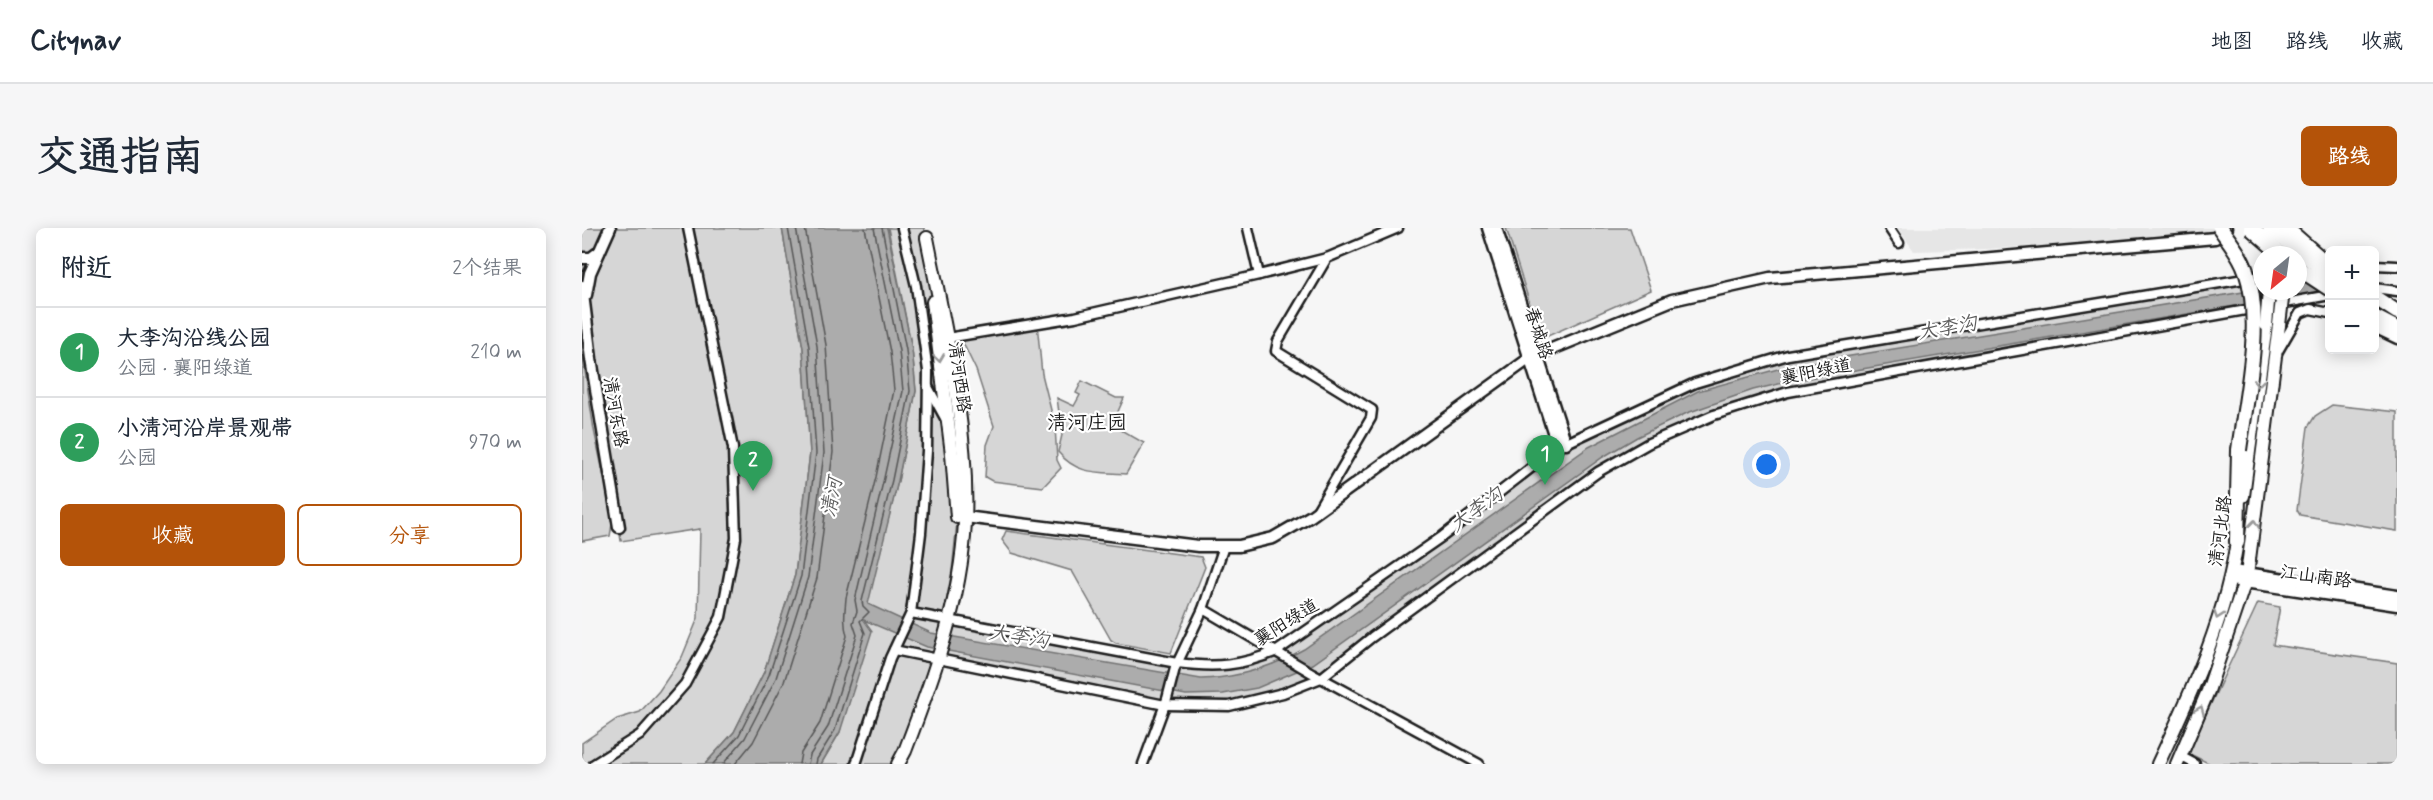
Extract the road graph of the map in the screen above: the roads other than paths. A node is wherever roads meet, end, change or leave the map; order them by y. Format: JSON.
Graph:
{"nodes":[{"id":1,"x":610,"y":228,"type":"edge"},
{"id":2,"x":688,"y":228,"type":"edge"},
{"id":3,"x":902,"y":228,"type":"edge"},
{"id":4,"x":1248,"y":228,"type":"edge"},
{"id":5,"x":1398,"y":228,"type":"edge"},
{"id":6,"x":1488,"y":228,"type":"edge"},
{"id":7,"x":1496,"y":228,"type":"edge"},
{"id":8,"x":1889,"y":228,"type":"edge"},
{"id":9,"x":2220,"y":228,"type":"edge"},
{"id":10,"x":2226,"y":228,"type":"edge"},
{"id":11,"x":2251,"y":228,"type":"edge"},
{"id":12,"x":2272,"y":228,"type":"edge"},
{"id":13,"x":2287,"y":228,"type":"edge"},
{"id":14,"x":926,"y":233,"type":"edge"},
{"id":15,"x":1899,"y":243,"type":"dead end"},
{"id":16,"x":2272,"y":246,"type":"edge"},
{"id":17,"x":2273,"y":246,"type":"edge"},
{"id":18,"x":2288,"y":246,"type":"edge"},
{"id":19,"x":599,"y":252,"type":"junction"},
{"id":20,"x":582,"y":258,"type":"edge"},
{"id":21,"x":1327,"y":258,"type":"junction"},
{"id":22,"x":2325,"y":262,"type":"edge"},
{"id":23,"x":2379,"y":265,"type":"edge"},
{"id":24,"x":2397,"y":266,"type":"edge"},
{"id":25,"x":2325,"y":267,"type":"edge"},
{"id":26,"x":2307,"y":269,"type":"edge"},
{"id":27,"x":2325,"y":271,"type":"edge"},
{"id":28,"x":1259,"y":275,"type":"junction"},
{"id":29,"x":2307,"y":275,"type":"edge"},
{"id":30,"x":2253,"y":278,"type":"edge"},
{"id":31,"x":582,"y":286,"type":"edge"},
{"id":32,"x":2325,"y":286,"type":"edge"},
{"id":33,"x":2379,"y":289,"type":"edge"},
{"id":34,"x":2397,"y":291,"type":"edge"},
{"id":35,"x":2325,"y":296,"type":"edge"},
{"id":36,"x":2268,"y":300,"type":"edge"},
{"id":37,"x":2282,"y":300,"type":"edge"},
{"id":38,"x":2376,"y":300,"type":"edge"},
{"id":39,"x":585,"y":302,"type":"junction"},
{"id":40,"x":2325,"y":312,"type":"edge"},
{"id":41,"x":2397,"y":313,"type":"edge"},
{"id":42,"x":2379,"y":320,"type":"edge"},
{"id":43,"x":2397,"y":329,"type":"edge"},
{"id":44,"x":2379,"y":330,"type":"edge"},
{"id":45,"x":947,"y":338,"type":"junction"},
{"id":46,"x":2397,"y":339,"type":"edge"},
{"id":47,"x":2275,"y":356,"type":"junction"},
{"id":48,"x":1534,"y":357,"type":"junction"},
{"id":49,"x":928,"y":387,"type":"junction"},
{"id":50,"x":948,"y":424,"type":"junction"},
{"id":51,"x":1562,"y":446,"type":"junction"},
{"id":52,"x":1316,"y":513,"type":"junction"},
{"id":53,"x":960,"y":518,"type":"junction"},
{"id":54,"x":619,"y":527,"type":"dead end"},
{"id":55,"x":2237,"y":542,"type":"junction"},
{"id":56,"x":1224,"y":546,"type":"junction"},
{"id":57,"x":2232,"y":576,"type":"junction"},
{"id":58,"x":2246,"y":578,"type":"junction"},
{"id":59,"x":2397,"y":596,"type":"edge"},
{"id":60,"x":2397,"y":605,"type":"edge"},
{"id":61,"x":1203,"y":609,"type":"junction"},
{"id":62,"x":909,"y":616,"type":"junction"},
{"id":63,"x":945,"y":622,"type":"junction"},
{"id":64,"x":894,"y":648,"type":"junction"},
{"id":65,"x":1277,"y":651,"type":"junction"},
{"id":66,"x":937,"y":656,"type":"junction"},
{"id":67,"x":1176,"y":666,"type":"junction"},
{"id":68,"x":1321,"y":678,"type":"junction"},
{"id":69,"x":1165,"y":705,"type":"junction"},
{"id":70,"x":2178,"y":760,"type":"edge"},
{"id":71,"x":594,"y":764,"type":"edge"},
{"id":72,"x":856,"y":764,"type":"edge"},
{"id":73,"x":889,"y":764,"type":"edge"},
{"id":74,"x":898,"y":764,"type":"edge"},
{"id":75,"x":1143,"y":764,"type":"edge"},
{"id":76,"x":1479,"y":764,"type":"edge"},
{"id":77,"x":2158,"y":764,"type":"edge"},
{"id":78,"x":2195,"y":764,"type":"edge"}],
"edges":[{"from":1,"to":19,"type":"street","name":"清河东路"},
{"from":2,"to":71,"type":"street"},
{"from":3,"to":49,"type":"street"},
{"from":4,"to":28,"type":"street"},
{"from":5,"to":21,"type":"street"},
{"from":6,"to":48,"type":"street","name":"春城路"},
{"from":7,"to":48,"type":"street","name":"春城路"},
{"from":8,"to":15,"type":"street"},
{"from":9,"to":55,"type":"highway","bridge":true},
{"from":10,"to":48,"type":"street"},
{"from":11,"to":16,"type":"highway","bridge":true},
{"from":12,"to":17,"type":"main road"},
{"from":12,"to":27,"type":"highway","bridge":true},
{"from":13,"to":18,"type":"main road"},
{"from":13,"to":22,"type":"highway","bridge":true},
{"from":14,"to":45,"type":"main road"},
{"from":14,"to":50,"type":"main road","name":"清河西路","one_way":true},
{"from":19,"to":20,"type":"street"},
{"from":19,"to":39,"type":"street","name":"清河东路"},
{"from":21,"to":28,"type":"street"},
{"from":21,"to":52,"type":"street"},
{"from":23,"to":24,"type":"street"},
{"from":25,"to":26,"type":"street"},
{"from":28,"to":45,"type":"street"},
{"from":29,"to":32,"type":"highway","bridge":true},
{"from":30,"to":51,"type":"street","name":"襄阳绿道"},
{"from":31,"to":39,"type":"street","name":"清河东路"},
{"from":33,"to":34,"type":"street"},
{"from":35,"to":68,"type":"street","name":"襄阳绿道"},
{"from":36,"to":55,"type":"main road","name":"清河北路","one_way":true,"bridge":true},
{"from":37,"to":47,"type":"main road","name":"清河北路","bridge":true},
{"from":38,"to":41,"type":"highway"},
{"from":39,"to":54,"type":"street","name":"清河东路"},
{"from":40,"to":47,"type":"street"},
{"from":42,"to":43,"type":"highway"},
{"from":44,"to":46,"type":"street"},
{"from":45,"to":53,"type":"main road"},
{"from":58,"to":47,"type":"main road","name":"清河北路","one_way":true},
{"from":48,"to":51,"type":"street","name":"春城路"},
{"from":48,"to":52,"type":"street"},
{"from":49,"to":50,"type":"street"},
{"from":49,"to":62,"type":"street"},
{"from":50,"to":53,"type":"main road","name":"清河西路"},
{"from":51,"to":65,"type":"street","name":"襄阳绿道"},
{"from":52,"to":56,"type":"street"},
{"from":53,"to":56,"type":"street"},
{"from":53,"to":63,"type":"main road"},
{"from":55,"to":57,"type":"main road","name":"清河北路"},
{"from":56,"to":61,"type":"street"},
{"from":57,"to":58,"type":"street","name":"江山南路"},
{"from":57,"to":77,"type":"main road","name":"清河北路","one_way":true},
{"from":58,"to":59,"type":"street","name":"江山南路"},
{"from":58,"to":60,"type":"street","name":"江山南路"},
{"from":70,"to":58,"type":"main road","name":"清河北路","one_way":true},
{"from":61,"to":65,"type":"street"},
{"from":61,"to":67,"type":"street"},
{"from":62,"to":63,"type":"street","name":"襄阳绿道"},
{"from":62,"to":64,"type":"street"},
{"from":63,"to":66,"type":"main road"},
{"from":63,"to":67,"type":"street","name":"襄阳绿道"},
{"from":64,"to":66,"type":"street","name":"襄阳绿道"},
{"from":64,"to":72,"type":"street"},
{"from":65,"to":67,"type":"street","name":"襄阳绿道"},
{"from":65,"to":68,"type":"street"},
{"from":66,"to":69,"type":"street","name":"襄阳绿道"},
{"from":66,"to":73,"type":"main road"},
{"from":66,"to":74,"type":"main road"},
{"from":67,"to":69,"type":"street"},
{"from":68,"to":69,"type":"street","name":"襄阳绿道"},
{"from":68,"to":76,"type":"street"},
{"from":69,"to":75,"type":"street"},
{"from":70,"to":78,"type":"street"}]}
